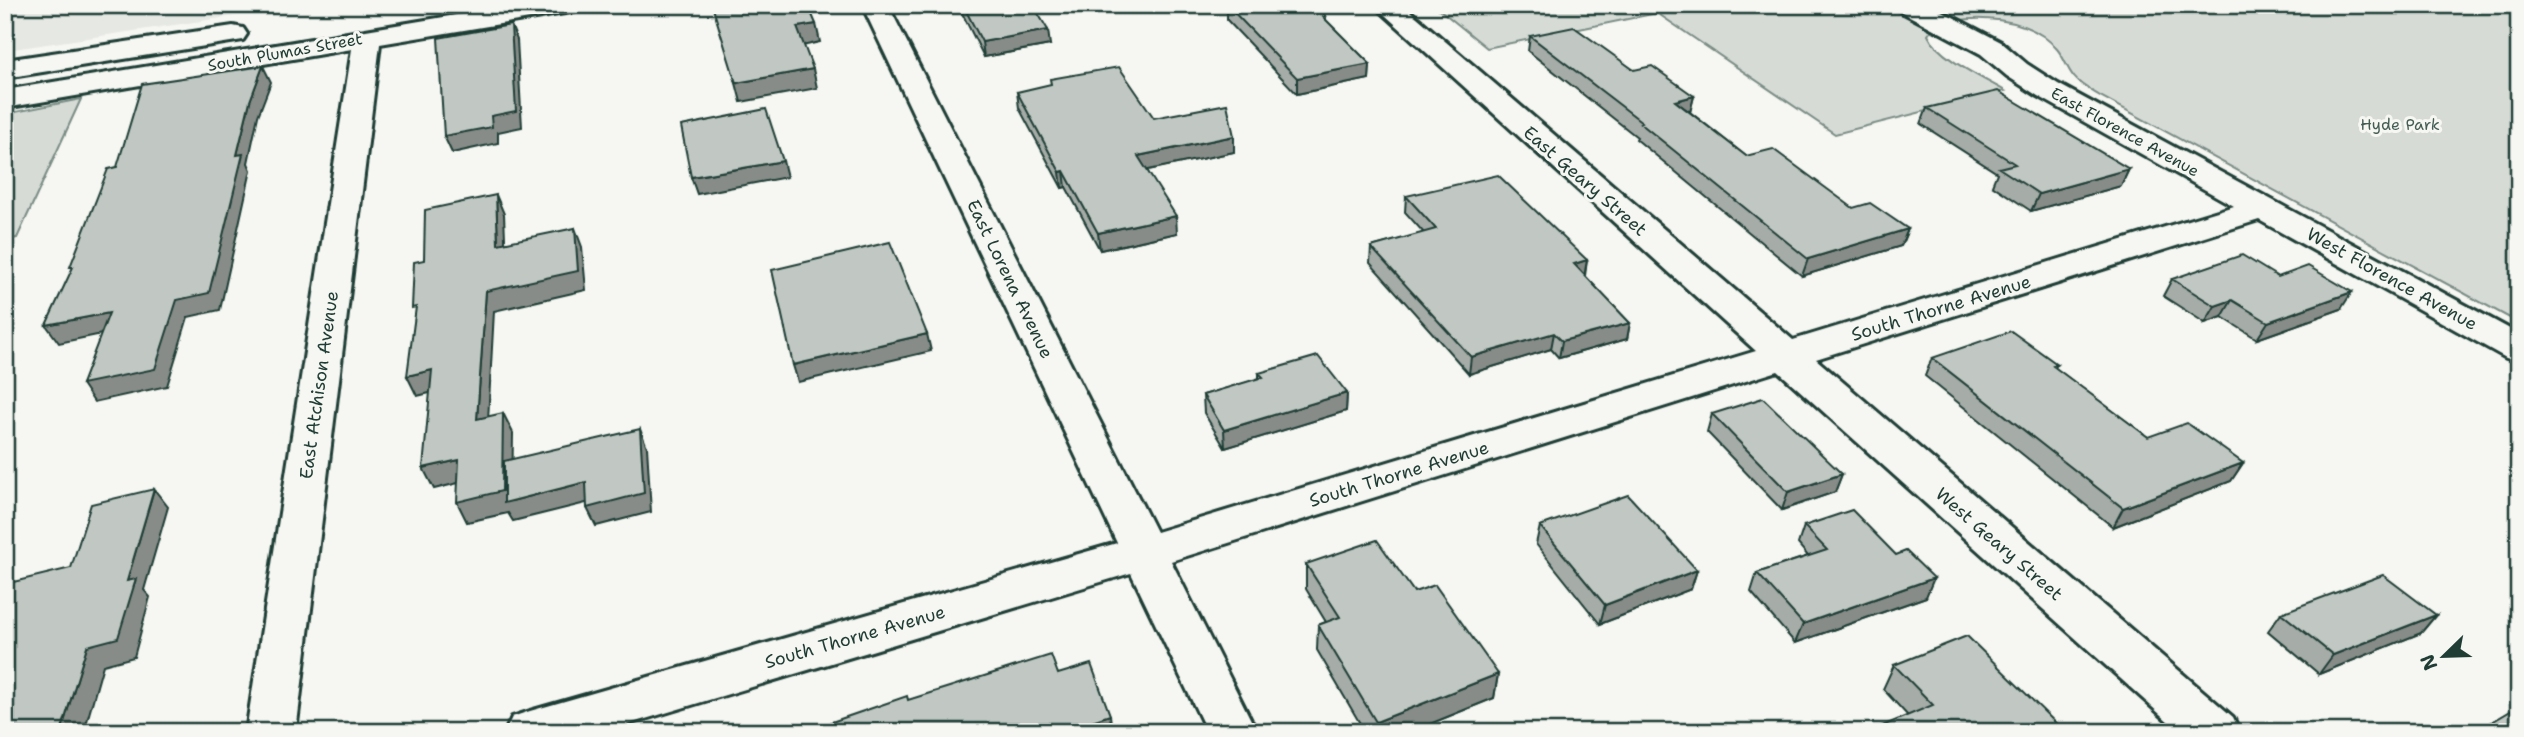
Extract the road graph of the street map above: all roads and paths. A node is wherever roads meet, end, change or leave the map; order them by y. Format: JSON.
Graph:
{"nodes":[{"id":1,"x":418,"y":5,"type":"edge"},
{"id":2,"x":565,"y":5,"type":"edge"},
{"id":3,"x":875,"y":5,"type":"edge"},
{"id":4,"x":1387,"y":5,"type":"edge"},
{"id":5,"x":1909,"y":5,"type":"edge"},
{"id":6,"x":367,"y":38,"type":"junction"},
{"id":7,"x":5,"y":69,"type":"edge"},
{"id":8,"x":5,"y":99,"type":"edge"},
{"id":9,"x":2264,"y":208,"type":"junction"},
{"id":10,"x":2519,"y":350,"type":"edge"},
{"id":11,"x":1784,"y":356,"type":"junction"},
{"id":12,"x":1145,"y":552,"type":"junction"},
{"id":13,"x":271,"y":732,"type":"edge"},
{"id":14,"x":530,"y":732,"type":"edge"},
{"id":15,"x":1233,"y":732,"type":"edge"},
{"id":16,"x":2215,"y":732,"type":"edge"}],
"edges":[{"from":1,"to":7,"type":"street","name":"South Plumas Street"},
{"from":2,"to":6,"type":"street","name":"South Plumas Street"},
{"from":3,"to":12,"type":"street","name":"East Lorena Avenue"},
{"from":4,"to":11,"type":"street","name":"East Geary Street"},
{"from":5,"to":9,"type":"street","name":"East Florence Avenue"},
{"from":6,"to":8,"type":"street","name":"South Plumas Street"},
{"from":6,"to":13,"type":"street","name":"East Atchison Avenue"},
{"from":9,"to":10,"type":"street","name":"West Florence Avenue"},
{"from":9,"to":11,"type":"street","name":"South Thorne Avenue"},
{"from":11,"to":12,"type":"street","name":"South Thorne Avenue"},
{"from":11,"to":16,"type":"street","name":"West Geary Street"},
{"from":12,"to":14,"type":"street","name":"South Thorne Avenue"},
{"from":12,"to":15,"type":"street","name":"East Lorena Avenue"}]}
